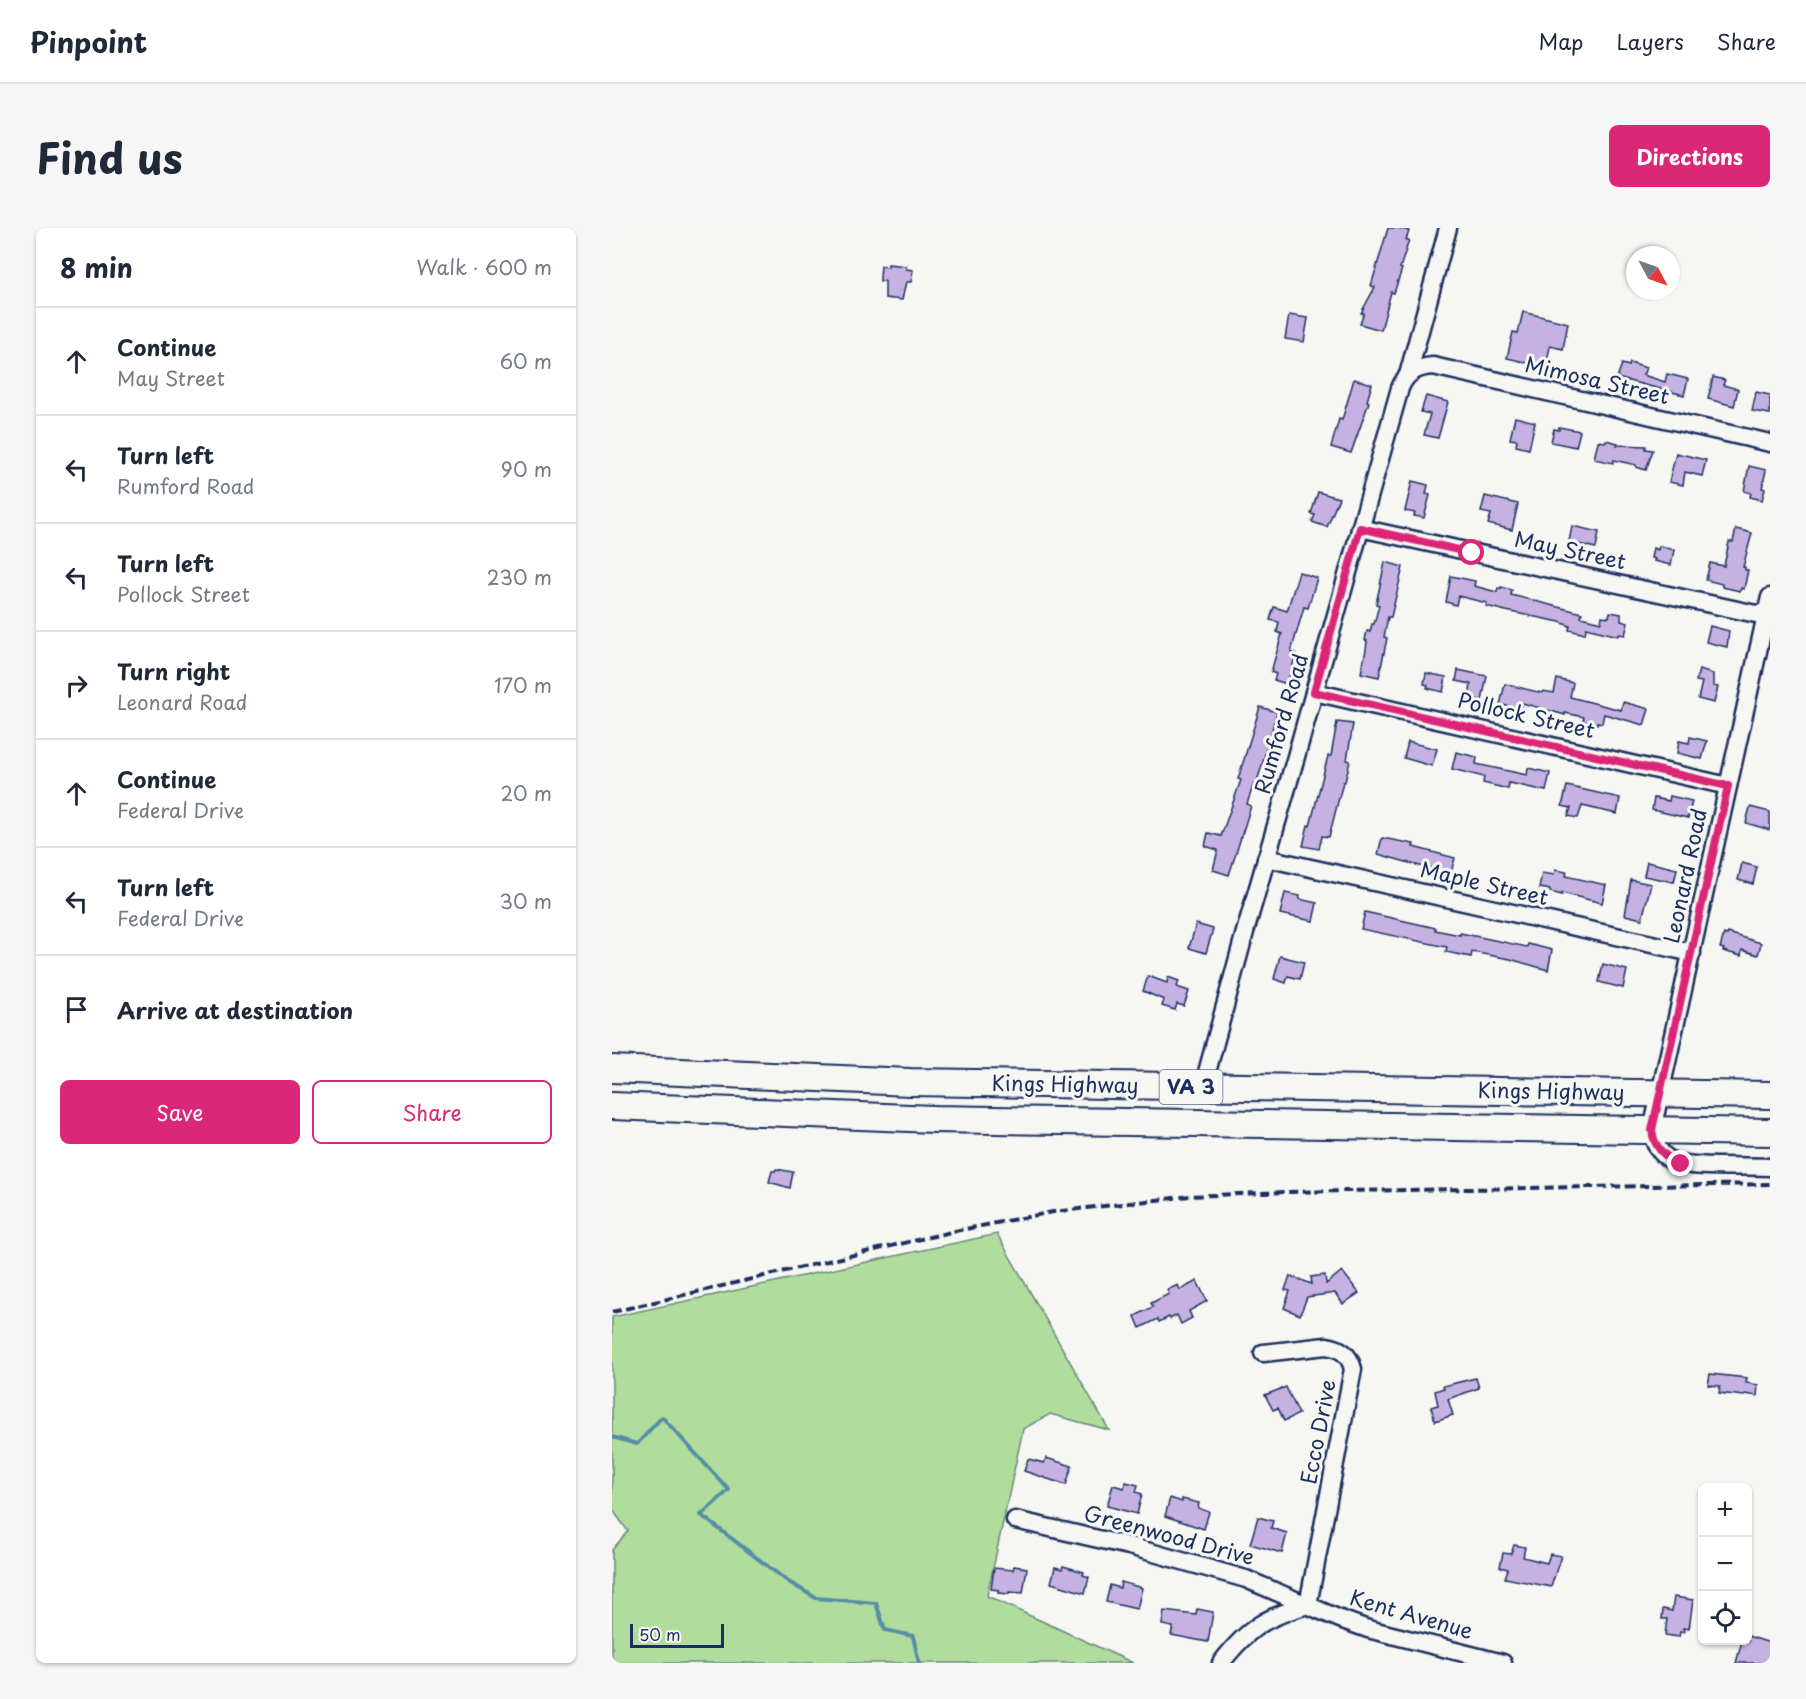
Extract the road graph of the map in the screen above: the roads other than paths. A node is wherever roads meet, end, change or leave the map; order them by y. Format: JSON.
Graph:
{"nodes":[{"id":1,"x":1448,"y":228,"type":"edge"},
{"id":2,"x":1411,"y":372,"type":"junction"},
{"id":3,"x":1770,"y":443,"type":"edge"},
{"id":4,"x":1360,"y":528,"type":"junction"},
{"id":5,"x":1769,"y":608,"type":"edge"},
{"id":6,"x":1314,"y":692,"type":"junction"},
{"id":7,"x":1728,"y":786,"type":"junction"},
{"id":8,"x":1266,"y":858,"type":"junction"},
{"id":9,"x":1692,"y":953,"type":"junction"},
{"id":10,"x":612,"y":1069,"type":"edge"},
{"id":11,"x":773,"y":1077,"type":"junction"},
{"id":12,"x":1203,"y":1087,"type":"junction"},
{"id":13,"x":1659,"y":1094,"type":"junction"},
{"id":14,"x":1770,"y":1095,"type":"edge"},
{"id":15,"x":612,"y":1106,"type":"edge"},
{"id":16,"x":770,"y":1114,"type":"junction"},
{"id":17,"x":1652,"y":1130,"type":"junction"},
{"id":18,"x":1770,"y":1132,"type":"edge"},
{"id":19,"x":1770,"y":1167,"type":"edge"},
{"id":20,"x":1263,"y":1353,"type":"dead end"},
{"id":21,"x":1016,"y":1520,"type":"dead end"},
{"id":22,"x":1308,"y":1605,"type":"junction"},
{"id":23,"x":1221,"y":1663,"type":"edge"},
{"id":24,"x":1503,"y":1663,"type":"edge"}],
"edges":[{"from":1,"to":2,"type":"street","name":"Rumford Road"},
{"from":2,"to":3,"type":"street","name":"Mimosa Street"},
{"from":2,"to":4,"type":"street","name":"Rumford Road"},
{"from":4,"to":5,"type":"street","name":"May Street"},
{"from":4,"to":6,"type":"street","name":"Rumford Road"},
{"from":5,"to":7,"type":"street","name":"Leonard Road"},
{"from":6,"to":7,"type":"street","name":"Pollock Street"},
{"from":6,"to":8,"type":"street","name":"Rumford Road"},
{"from":7,"to":9,"type":"street","name":"Leonard Road"},
{"from":8,"to":9,"type":"street","name":"Maple Street"},
{"from":8,"to":12,"type":"street","name":"Rumford Road"},
{"from":9,"to":13,"type":"street","name":"Leonard Road"},
{"from":10,"to":11,"type":"highway","name":"Kings Highway","number":"VA 3"},
{"from":11,"to":12,"type":"highway","name":"Kings Highway","number":"VA 3"},
{"from":11,"to":16,"type":"highway"},
{"from":12,"to":13,"type":"highway","name":"Kings Highway","number":"VA 3"},
{"from":13,"to":14,"type":"highway","name":"Kings Highway","number":"VA 3"},
{"from":13,"to":17,"type":"street","name":"Leonard Road"},
{"from":15,"to":16,"type":"highway","name":"Kings Highway","number":"VA 3"},
{"from":16,"to":17,"type":"highway","name":"Kings Highway","number":"VA 3"},
{"from":17,"to":18,"type":"highway","name":"Kings Highway","number":"VA 3"},
{"from":17,"to":19,"type":"street"},
{"from":20,"to":22,"type":"street","name":"Ecco Drive"},
{"from":21,"to":22,"type":"street","name":"Greenwood Drive"},
{"from":22,"to":23,"type":"street"},
{"from":22,"to":24,"type":"street","name":"Kent Avenue"}]}
